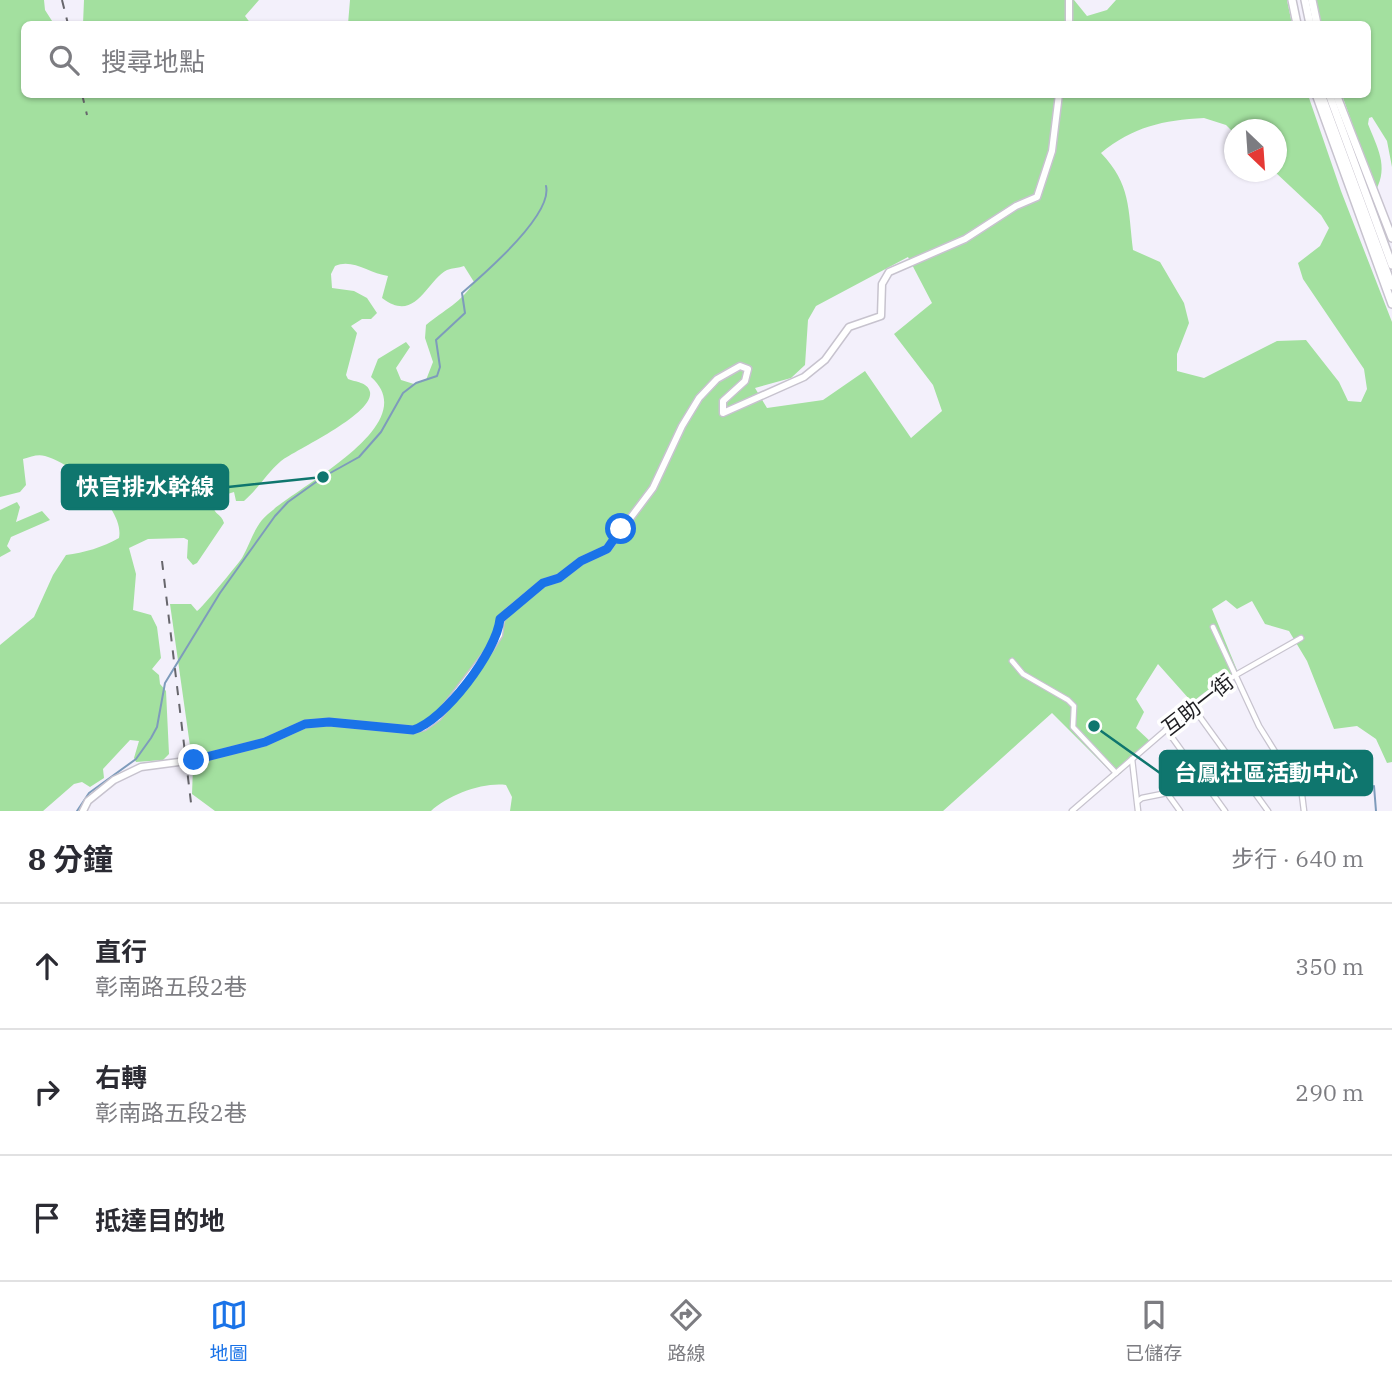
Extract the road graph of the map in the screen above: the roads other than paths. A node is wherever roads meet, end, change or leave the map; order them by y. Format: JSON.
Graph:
{"nodes":[{"id":1,"x":1069,"y":0,"type":"edge"},
{"id":2,"x":1294,"y":0,"type":"edge"},
{"id":3,"x":1305,"y":0,"type":"edge"},
{"id":4,"x":1312,"y":0,"type":"edge"},
{"id":5,"x":1069,"y":21,"type":"edge"},
{"id":6,"x":1298,"y":21,"type":"edge"},
{"id":7,"x":1309,"y":21,"type":"edge"},
{"id":8,"x":1316,"y":21,"type":"edge"},
{"id":9,"x":1059,"y":98,"type":"edge"},
{"id":10,"x":1317,"y":98,"type":"edge"},
{"id":11,"x":1322,"y":98,"type":"edge"},
{"id":12,"x":1330,"y":98,"type":"edge"},
{"id":13,"x":1338,"y":98,"type":"edge"},
{"id":14,"x":1392,"y":238,"type":"edge"},
{"id":15,"x":1392,"y":265,"type":"edge"},
{"id":16,"x":1392,"y":286,"type":"edge"},
{"id":17,"x":1392,"y":304,"type":"edge"},
{"id":18,"x":1213,"y":627,"type":"dead end"},
{"id":19,"x":1301,"y":638,"type":"dead end"},
{"id":20,"x":1012,"y":662,"type":"dead end"},
{"id":21,"x":1234,"y":676,"type":"junction"},
{"id":22,"x":1192,"y":706,"type":"junction"},
{"id":23,"x":1166,"y":729,"type":"junction"},
{"id":24,"x":1132,"y":759,"type":"junction"},
{"id":25,"x":1116,"y":773,"type":"junction"},
{"id":26,"x":1138,"y":801,"type":"junction"},
{"id":27,"x":83,"y":811,"type":"edge"},
{"id":28,"x":1072,"y":811,"type":"edge"},
{"id":29,"x":1138,"y":811,"type":"edge"},
{"id":30,"x":1180,"y":811,"type":"edge"},
{"id":31,"x":1225,"y":811,"type":"edge"},
{"id":32,"x":1268,"y":811,"type":"edge"},
{"id":33,"x":1304,"y":811,"type":"edge"}],
"edges":[{"from":1,"to":5,"type":"street"},
{"from":2,"to":6,"type":"main road"},
{"from":3,"to":7,"type":"main road"},
{"from":4,"to":8,"type":"main road"},
{"from":9,"to":27,"type":"street"},
{"from":10,"to":17,"type":"main road"},
{"from":11,"to":16,"type":"main road"},
{"from":12,"to":15,"type":"main road"},
{"from":13,"to":14,"type":"main road"},
{"from":18,"to":21,"type":"street"},
{"from":19,"to":21,"type":"street","name":"互助一街"},
{"from":20,"to":25,"type":"street"},
{"from":21,"to":22,"type":"street","name":"互助一街"},
{"from":21,"to":33,"type":"street"},
{"from":22,"to":23,"type":"street","name":"互助一街"},
{"from":22,"to":32,"type":"street"},
{"from":23,"to":24,"type":"street","name":"互助一街"},
{"from":23,"to":31,"type":"street"},
{"from":24,"to":25,"type":"street","name":"互助一街"},
{"from":24,"to":26,"type":"street"},
{"from":25,"to":28,"type":"street","name":"互助一街"},
{"from":26,"to":29,"type":"street"},
{"from":26,"to":30,"type":"street"}]}
